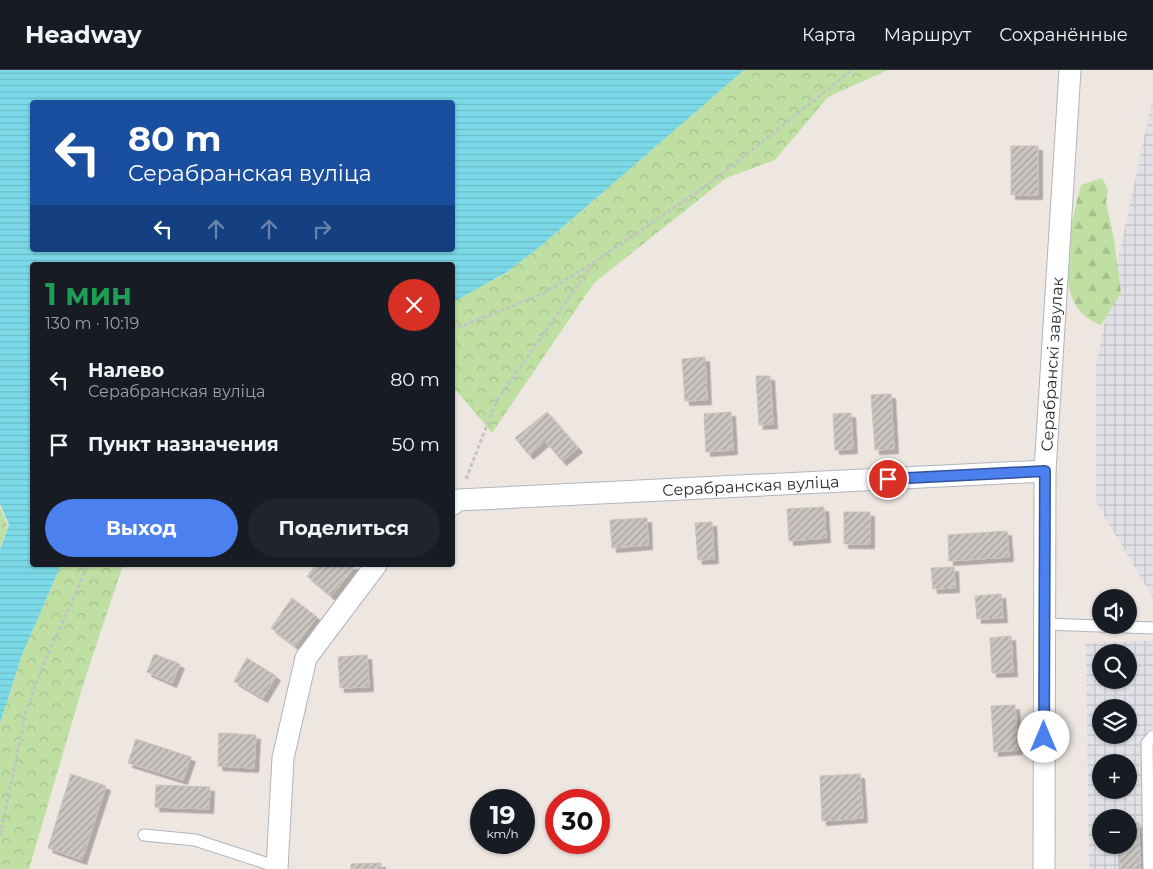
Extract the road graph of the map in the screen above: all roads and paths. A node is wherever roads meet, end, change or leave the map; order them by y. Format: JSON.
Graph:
{"nodes":[{"id":1,"x":852,"y":70,"type":"edge"},
{"id":2,"x":1070,"y":70,"type":"edge"},
{"id":3,"x":593,"y":263,"type":"junction"},
{"id":4,"x":455,"y":329,"type":"edge"},
{"id":5,"x":1045,"y":471,"type":"junction"},
{"id":6,"x":455,"y":502,"type":"edge"},
{"id":7,"x":87,"y":567,"type":"edge"},
{"id":8,"x":374,"y":567,"type":"edge"},
{"id":9,"x":1044,"y":624,"type":"junction"},
{"id":10,"x":1153,"y":628,"type":"edge"},
{"id":11,"x":1153,"y":736,"type":"edge"},
{"id":12,"x":0,"y":835,"type":"edge"},
{"id":13,"x":144,"y":835,"type":"dead end"},
{"id":14,"x":278,"y":868,"type":"edge"},
{"id":15,"x":1044,"y":869,"type":"edge"},
{"id":16,"x":1149,"y":869,"type":"edge"}],
"edges":[{"from":1,"to":3,"type":"path"},
{"from":2,"to":5,"type":"street","name":"Серабранскі завулак"},
{"from":3,"to":4,"type":"path"},
{"from":3,"to":6,"type":"path"},
{"from":5,"to":6,"type":"street","name":"Серабранская вуліца"},
{"from":5,"to":9,"type":"street","name":"Серабранскі завулак"},
{"from":7,"to":12,"type":"path"},
{"from":8,"to":14,"type":"street"},
{"from":9,"to":10,"type":"lane"},
{"from":9,"to":15,"type":"street","name":"Серабранскі завулак"},
{"from":11,"to":16,"type":"lane"},
{"from":13,"to":14,"type":"lane"}]}
